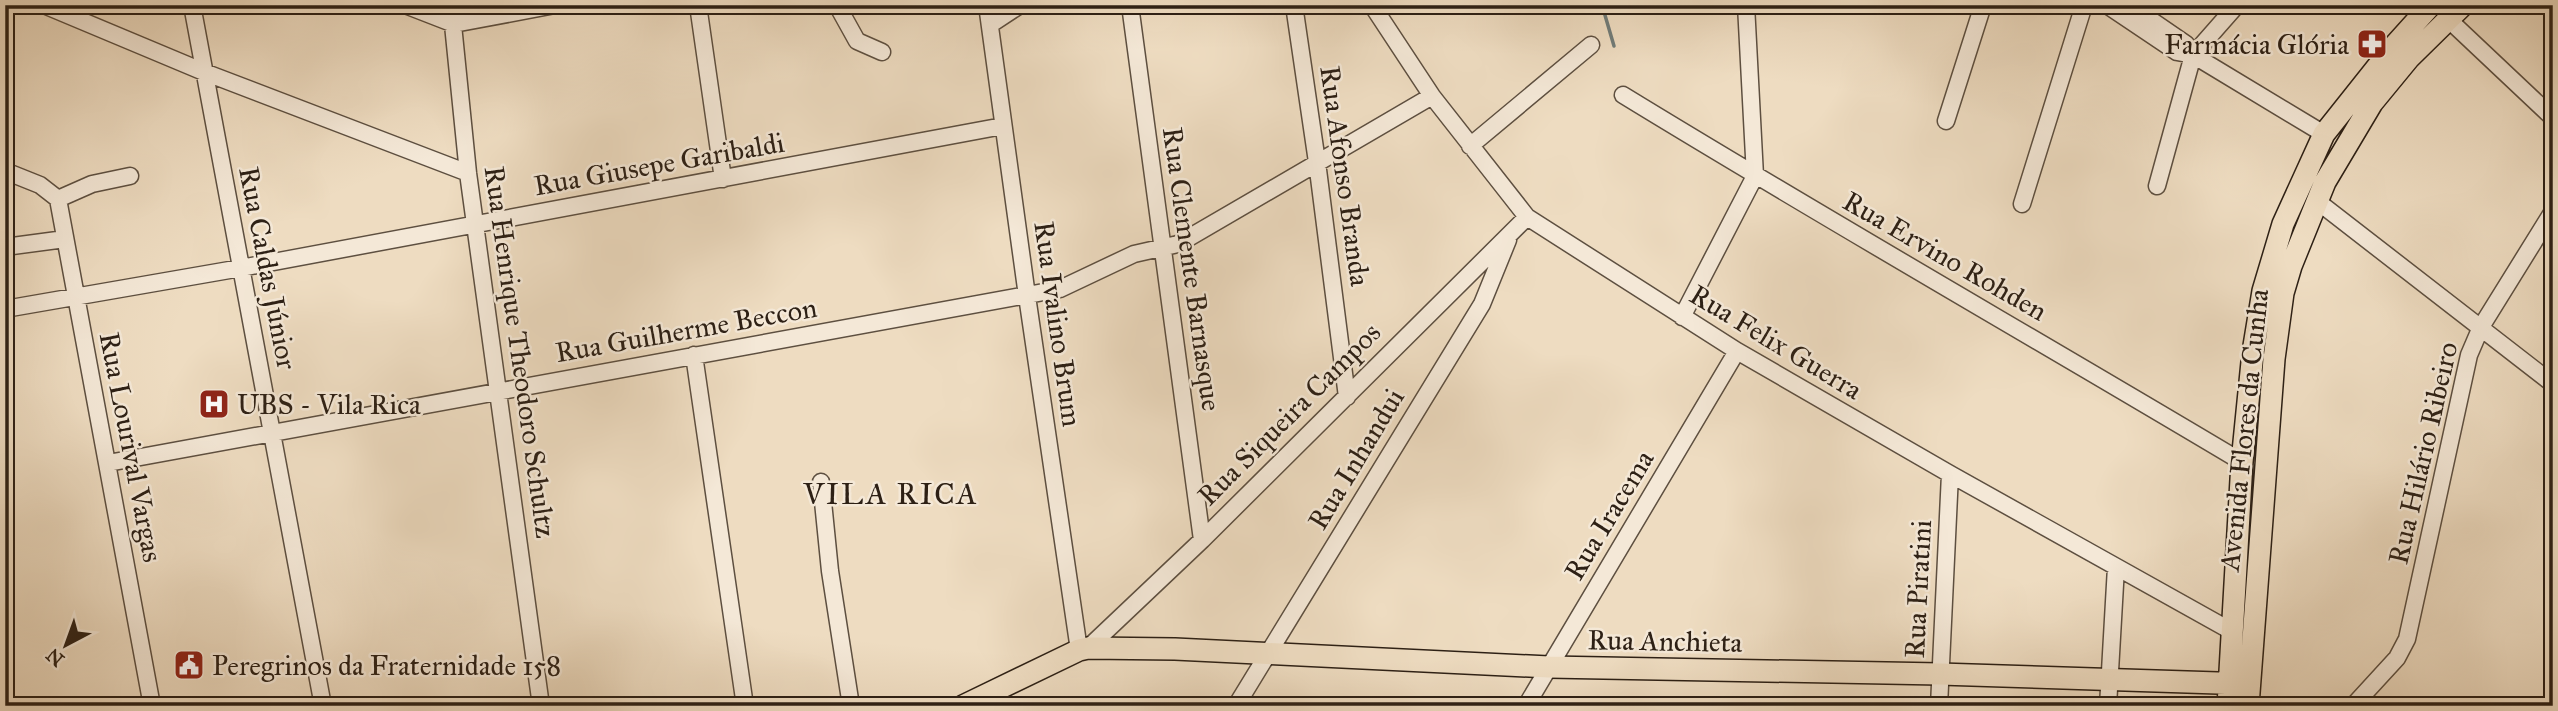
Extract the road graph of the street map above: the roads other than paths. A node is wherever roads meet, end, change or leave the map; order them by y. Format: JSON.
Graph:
{"nodes":[{"id":1,"x":44,"y":5,"type":"edge"},
{"id":2,"x":192,"y":5,"type":"edge"},
{"id":3,"x":405,"y":5,"type":"edge"},
{"id":4,"x":451,"y":5,"type":"edge"},
{"id":5,"x":555,"y":5,"type":"edge"},
{"id":6,"x":698,"y":5,"type":"edge"},
{"id":7,"x":836,"y":5,"type":"edge"},
{"id":8,"x":987,"y":5,"type":"edge"},
{"id":9,"x":1020,"y":5,"type":"edge"},
{"id":10,"x":1130,"y":5,"type":"edge"},
{"id":11,"x":1294,"y":5,"type":"edge"},
{"id":12,"x":1372,"y":5,"type":"edge"},
{"id":13,"x":1746,"y":5,"type":"edge"},
{"id":14,"x":1983,"y":5,"type":"edge"},
{"id":15,"x":2084,"y":5,"type":"edge"},
{"id":16,"x":2107,"y":5,"type":"edge"},
{"id":17,"x":2129,"y":5,"type":"edge"},
{"id":18,"x":2237,"y":5,"type":"edge"},
{"id":19,"x":2431,"y":5,"type":"edge"},
{"id":20,"x":2455,"y":12,"type":"edge"},
{"id":21,"x":454,"y":24,"type":"junction"},
{"id":22,"x":991,"y":24,"type":"junction"},
{"id":23,"x":1591,"y":45,"type":"dead end"},
{"id":24,"x":882,"y":52,"type":"dead end"},
{"id":25,"x":2193,"y":55,"type":"junction"},
{"id":26,"x":204,"y":72,"type":"junction"},
{"id":27,"x":1623,"y":94,"type":"dead end"},
{"id":28,"x":1432,"y":96,"type":"junction"},
{"id":29,"x":2553,"y":118,"type":"edge"},
{"id":30,"x":1946,"y":121,"type":"dead end"},
{"id":31,"x":1003,"y":126,"type":"junction"},
{"id":32,"x":2324,"y":134,"type":"junction"},
{"id":33,"x":1470,"y":146,"type":"junction"},
{"id":34,"x":1317,"y":162,"type":"junction"},
{"id":35,"x":2308,"y":167,"type":"junction"},
{"id":36,"x":5,"y":171,"type":"edge"},
{"id":37,"x":468,"y":173,"type":"junction"},
{"id":38,"x":130,"y":176,"type":"dead end"},
{"id":39,"x":1755,"y":176,"type":"junction"},
{"id":40,"x":723,"y":179,"type":"junction"},
{"id":41,"x":2157,"y":186,"type":"dead end"},
{"id":42,"x":2321,"y":192,"type":"junction"},
{"id":43,"x":58,"y":199,"type":"junction"},
{"id":44,"x":2022,"y":204,"type":"dead end"},
{"id":45,"x":2553,"y":211,"type":"edge"},
{"id":46,"x":1527,"y":217,"type":"junction"},
{"id":47,"x":476,"y":223,"type":"junction"},
{"id":48,"x":1510,"y":234,"type":"junction"},
{"id":49,"x":65,"y":239,"type":"junction"},
{"id":50,"x":5,"y":247,"type":"edge"},
{"id":51,"x":1162,"y":247,"type":"junction"},
{"id":52,"x":241,"y":268,"type":"junction"},
{"id":53,"x":76,"y":296,"type":"junction"},
{"id":54,"x":1027,"y":296,"type":"junction"},
{"id":55,"x":5,"y":309,"type":"edge"},
{"id":56,"x":1682,"y":317,"type":"junction"},
{"id":57,"x":2481,"y":327,"type":"junction"},
{"id":58,"x":1737,"y":351,"type":"junction"},
{"id":59,"x":694,"y":355,"type":"junction"},
{"id":60,"x":2553,"y":384,"type":"edge"},
{"id":61,"x":498,"y":390,"type":"junction"},
{"id":62,"x":1348,"y":397,"type":"junction"},
{"id":63,"x":274,"y":434,"type":"junction"},
{"id":64,"x":2242,"y":462,"type":"junction"},
{"id":65,"x":108,"y":463,"type":"junction"},
{"id":66,"x":1950,"y":474,"type":"junction"},
{"id":67,"x":821,"y":482,"type":"dead end"},
{"id":68,"x":1202,"y":540,"type":"junction"},
{"id":69,"x":2116,"y":567,"type":"junction"},
{"id":70,"x":2233,"y":632,"type":"junction"},
{"id":71,"x":1084,"y":649,"type":"junction"},
{"id":72,"x":1268,"y":654,"type":"junction"},
{"id":73,"x":1549,"y":667,"type":"junction"},
{"id":74,"x":1940,"y":674,"type":"junction"},
{"id":75,"x":2109,"y":680,"type":"junction"},
{"id":76,"x":2243,"y":697,"type":"edge"},
{"id":77,"x":152,"y":706,"type":"edge"},
{"id":78,"x":323,"y":706,"type":"edge"},
{"id":79,"x":541,"y":706,"type":"edge"},
{"id":80,"x":745,"y":706,"type":"edge"},
{"id":81,"x":851,"y":706,"type":"edge"},
{"id":82,"x":963,"y":706,"type":"edge"},
{"id":83,"x":1236,"y":706,"type":"edge"},
{"id":84,"x":1526,"y":706,"type":"edge"},
{"id":85,"x":1939,"y":706,"type":"edge"},
{"id":86,"x":2108,"y":706,"type":"edge"},
{"id":87,"x":2353,"y":706,"type":"edge"}],
"edges":[{"from":1,"to":26,"type":"street"},
{"from":2,"to":26,"type":"street","name":"Rua Caldas Júnior"},
{"from":3,"to":21,"type":"street"},
{"from":4,"to":21,"type":"street","name":"Rua Henrique Theodoro Schultz"},
{"from":5,"to":21,"type":"street"},
{"from":6,"to":40,"type":"street"},
{"from":7,"to":24,"type":"street"},
{"from":8,"to":22,"type":"street","name":"Rua Ivalino Brum"},
{"from":9,"to":22,"type":"street"},
{"from":10,"to":51,"type":"street","name":"Rua Clemente Barnasque"},
{"from":11,"to":34,"type":"street","name":"Rua Afonso Branda"},
{"from":12,"to":28,"type":"street","name":"Rua Felix Guerra"},
{"from":13,"to":39,"type":"street"},
{"from":14,"to":30,"type":"street"},
{"from":15,"to":44,"type":"street"},
{"from":16,"to":25,"type":"street"},
{"from":17,"to":25,"type":"street"},
{"from":18,"to":25,"type":"street"},
{"from":19,"to":32,"type":"main road","name":"Avenida Flores da Cunha"},
{"from":20,"to":29,"type":"street"},
{"from":20,"to":42,"type":"main road","name":"Avenida Flores da Cunha"},
{"from":21,"to":37,"type":"street","name":"Rua Henrique Theodoro Schultz"},
{"from":22,"to":31,"type":"street","name":"Rua Ivalino Brum"},
{"from":23,"to":33,"type":"street"},
{"from":25,"to":32,"type":"street"},
{"from":25,"to":41,"type":"street"},
{"from":26,"to":37,"type":"street"},
{"from":26,"to":52,"type":"street","name":"Rua Caldas Júnior"},
{"from":27,"to":39,"type":"street","name":"Rua Ervino Rohden"},
{"from":28,"to":33,"type":"street","name":"Rua Felix Guerra"},
{"from":28,"to":34,"type":"street","name":"Rua Guilherme Beccon"},
{"from":31,"to":40,"type":"street","name":"Rua Giusepe Garibaldi"},
{"from":31,"to":54,"type":"street","name":"Rua Ivalino Brum"},
{"from":32,"to":35,"type":"main road","name":"Avenida Flores da Cunha"},
{"from":32,"to":42,"type":"main road"},
{"from":33,"to":46,"type":"street","name":"Rua Felix Guerra"},
{"from":34,"to":51,"type":"street","name":"Rua Guilherme Beccon"},
{"from":34,"to":62,"type":"street","name":"Rua Afonso Branda"},
{"from":35,"to":42,"type":"main road"},
{"from":35,"to":64,"type":"main road","name":"Avenida Flores da Cunha"},
{"from":36,"to":43,"type":"street"},
{"from":37,"to":47,"type":"street","name":"Rua Henrique Theodoro Schultz"},
{"from":38,"to":43,"type":"street"},
{"from":39,"to":56,"type":"street"},
{"from":39,"to":64,"type":"street","name":"Rua Ervino Rohden"},
{"from":40,"to":47,"type":"street","name":"Rua Giusepe Garibaldi"},
{"from":42,"to":57,"type":"street"},
{"from":42,"to":76,"type":"main road","name":"Avenida Flores da Cunha"},
{"from":43,"to":49,"type":"street","name":"Rua Lourival Vargas"},
{"from":45,"to":57,"type":"street","name":"Rua Hilário Ribeiro"},
{"from":46,"to":48,"type":"street","name":"Rua Siqueira Campos"},
{"from":46,"to":56,"type":"street","name":"Rua Felix Guerra"},
{"from":47,"to":52,"type":"street","name":"Rua Giusepe Garibaldi"},
{"from":47,"to":61,"type":"street","name":"Rua Henrique Theodoro Schultz"},
{"from":48,"to":62,"type":"street","name":"Rua Siqueira Campos"},
{"from":48,"to":72,"type":"street","name":"Rua Inhandui"},
{"from":49,"to":50,"type":"street"},
{"from":49,"to":53,"type":"street","name":"Rua Lourival Vargas"},
{"from":51,"to":54,"type":"street","name":"Rua Guilherme Beccon"},
{"from":51,"to":68,"type":"street","name":"Rua Clemente Barnasque"},
{"from":52,"to":53,"type":"street","name":"Rua Giusepe Garibaldi"},
{"from":52,"to":63,"type":"street","name":"Rua Caldas Júnior"},
{"from":53,"to":55,"type":"street","name":"Rua Giusepe Garibaldi"},
{"from":53,"to":65,"type":"street","name":"Rua Lourival Vargas"},
{"from":54,"to":59,"type":"street","name":"Rua Guilherme Beccon"},
{"from":54,"to":71,"type":"street","name":"Rua Ivalino Brum"},
{"from":56,"to":58,"type":"street","name":"Rua Felix Guerra"},
{"from":57,"to":60,"type":"street"},
{"from":57,"to":87,"type":"street","name":"Rua Hilário Ribeiro"},
{"from":58,"to":66,"type":"street","name":"Rua Felix Guerra"},
{"from":58,"to":73,"type":"street","name":"Rua Iracema"},
{"from":59,"to":61,"type":"street","name":"Rua Guilherme Beccon"},
{"from":59,"to":80,"type":"street"},
{"from":61,"to":63,"type":"street","name":"Rua Guilherme Beccon"},
{"from":61,"to":79,"type":"street","name":"Rua Henrique Theodoro Schultz"},
{"from":62,"to":68,"type":"street","name":"Rua Siqueira Campos"},
{"from":63,"to":65,"type":"street","name":"Rua Guilherme Beccon"},
{"from":63,"to":78,"type":"street","name":"Rua Caldas Júnior"},
{"from":64,"to":70,"type":"main road","name":"Avenida Flores da Cunha"},
{"from":65,"to":77,"type":"street","name":"Rua Lourival Vargas"},
{"from":66,"to":69,"type":"street","name":"Rua Felix Guerra"},
{"from":66,"to":74,"type":"street","name":"Rua Piratini"},
{"from":67,"to":81,"type":"street"},
{"from":68,"to":71,"type":"street","name":"Rua Siqueira Campos"},
{"from":69,"to":70,"type":"street","name":"Rua Felix Guerra"},
{"from":69,"to":75,"type":"street"},
{"from":70,"to":76,"type":"main road","name":"Avenida Flores da Cunha"},
{"from":71,"to":72,"type":"main road","name":"Rua Anchieta"},
{"from":71,"to":82,"type":"main road","name":"Rua Siqueira Campos"},
{"from":72,"to":73,"type":"main road","name":"Rua Anchieta"},
{"from":72,"to":83,"type":"street","name":"Rua Inhandui"},
{"from":73,"to":74,"type":"main road","name":"Rua Anchieta"},
{"from":73,"to":84,"type":"street","name":"Rua Iracema"},
{"from":74,"to":75,"type":"main road","name":"Rua Anchieta"},
{"from":74,"to":85,"type":"street","name":"Rua Piratini"},
{"from":75,"to":76,"type":"main road","name":"Rua Anchieta"},
{"from":75,"to":86,"type":"street"}]}
